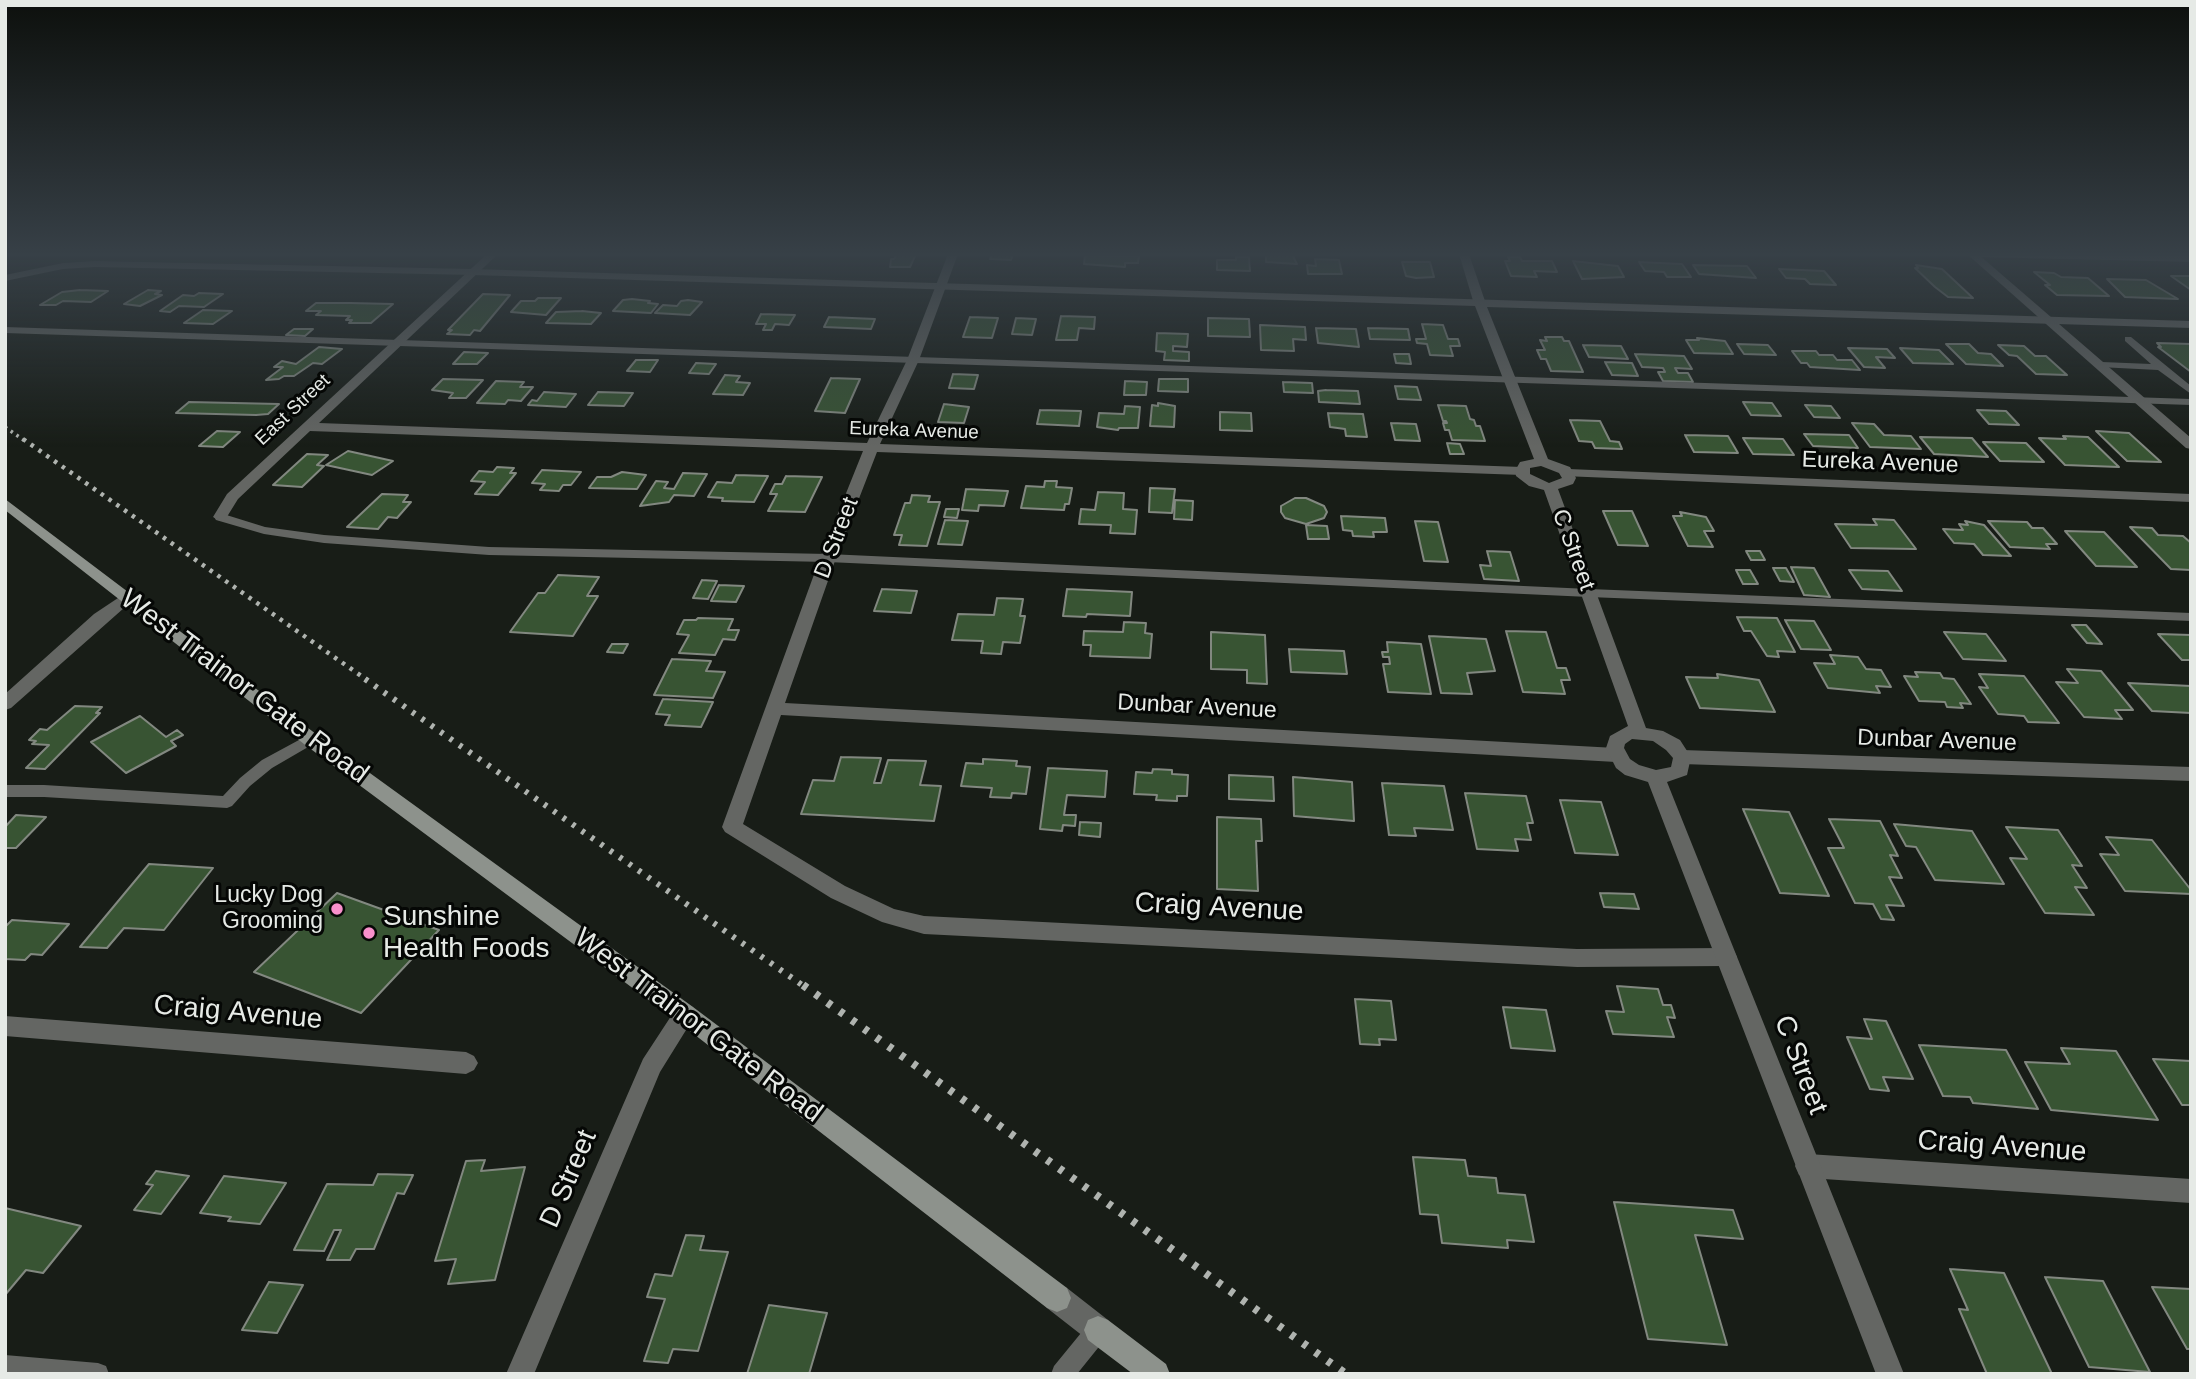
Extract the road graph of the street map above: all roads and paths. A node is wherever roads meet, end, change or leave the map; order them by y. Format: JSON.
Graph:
{"nodes":[{"id":1,"x":422,"y":318,"type":"edge"},
{"id":2,"x":928,"y":318,"type":"edge"},
{"id":3,"x":1486,"y":318,"type":"edge"},
{"id":4,"x":1995,"y":318,"type":"edge"},
{"id":5,"x":2050,"y":320,"type":"junction"},
{"id":6,"x":2191,"y":325,"type":"edge"},
{"id":7,"x":5,"y":330,"type":"edge"},
{"id":8,"x":2128,"y":339,"type":"dead end"},
{"id":9,"x":396,"y":342,"type":"junction"},
{"id":10,"x":913,"y":360,"type":"junction"},
{"id":11,"x":2102,"y":365,"type":"junction"},
{"id":12,"x":2161,"y":367,"type":"junction"},
{"id":13,"x":1510,"y":381,"type":"junction"},
{"id":14,"x":2191,"y":391,"type":"edge"},
{"id":15,"x":2141,"y":400,"type":"junction"},
{"id":16,"x":2191,"y":402,"type":"edge"},
{"id":17,"x":305,"y":427,"type":"junction"},
{"id":18,"x":2191,"y":445,"type":"edge"},
{"id":19,"x":871,"y":449,"type":"junction"},
{"id":20,"x":1542,"y":462,"type":"junction"},
{"id":21,"x":1521,"y":471,"type":"junction"},
{"id":22,"x":1568,"y":473,"type":"junction"},
{"id":23,"x":1550,"y":486,"type":"junction"},
{"id":24,"x":2191,"y":498,"type":"edge"},
{"id":25,"x":5,"y":503,"type":"edge"},
{"id":26,"x":220,"y":517,"type":"joint"},
{"id":27,"x":828,"y":558,"type":"junction"},
{"id":28,"x":1589,"y":593,"type":"junction"},
{"id":29,"x":127,"y":597,"type":"junction"},
{"id":30,"x":2191,"y":617,"type":"edge"},
{"id":31,"x":5,"y":704,"type":"edge"},
{"id":32,"x":775,"y":709,"type":"junction"},
{"id":33,"x":1639,"y":732,"type":"junction"},
{"id":34,"x":310,"y":739,"type":"junction"},
{"id":35,"x":1616,"y":755,"type":"junction"},
{"id":36,"x":1682,"y":757,"type":"junction"},
{"id":37,"x":2191,"y":774,"type":"edge"},
{"id":38,"x":1656,"y":777,"type":"junction"},
{"id":39,"x":5,"y":791,"type":"edge"},
{"id":40,"x":732,"y":827,"type":"joint"},
{"id":41,"x":1726,"y":957,"type":"junction"},
{"id":42,"x":685,"y":1014,"type":"junction"},
{"id":43,"x":5,"y":1026,"type":"edge"},
{"id":44,"x":466,"y":1063,"type":"dead end"},
{"id":45,"x":1808,"y":1166,"type":"junction"},
{"id":46,"x":2191,"y":1191,"type":"edge"},
{"id":47,"x":1057,"y":1298,"type":"joint"},
{"id":48,"x":1098,"y":1330,"type":"junction"},
{"id":49,"x":5,"y":1366,"type":"edge"},
{"id":50,"x":98,"y":1374,"type":"edge"},
{"id":51,"x":520,"y":1374,"type":"edge"},
{"id":52,"x":1062,"y":1374,"type":"edge"},
{"id":53,"x":1156,"y":1374,"type":"edge"},
{"id":54,"x":1890,"y":1374,"type":"edge"}],
"edges":[{"from":1,"to":9,"type":"street","name":"East Street"},
{"from":2,"to":10,"type":"street","name":"D Street"},
{"from":3,"to":13,"type":"street"},
{"from":4,"to":5,"type":"street"},
{"from":5,"to":6,"type":"street"},
{"from":5,"to":11,"type":"street"},
{"from":7,"to":9,"type":"lane"},
{"from":8,"to":12,"type":"lane"},
{"from":9,"to":10,"type":"lane"},
{"from":9,"to":17,"type":"street","name":"East Street"},
{"from":10,"to":13,"type":"lane"},
{"from":10,"to":19,"type":"street","name":"D Street"},
{"from":11,"to":12,"type":"lane"},
{"from":11,"to":15,"type":"street"},
{"from":12,"to":14,"type":"lane"},
{"from":13,"to":15,"type":"lane"},
{"from":13,"to":20,"type":"street"},
{"from":15,"to":16,"type":"lane"},
{"from":15,"to":18,"type":"street"},
{"from":17,"to":19,"type":"street","name":"Eureka Avenue"},
{"from":17,"to":26,"type":"street","name":"East Street"},
{"from":19,"to":21,"type":"street","name":"Eureka Avenue"},
{"from":19,"to":27,"type":"street","name":"D Street"},
{"from":20,"to":21,"type":"street"},
{"from":20,"to":22,"type":"street"},
{"from":21,"to":23,"type":"street"},
{"from":22,"to":23,"type":"street"},
{"from":22,"to":24,"type":"street","name":"Eureka Avenue"},
{"from":23,"to":28,"type":"street","name":"C Street"},
{"from":25,"to":29,"type":"main road","name":"West Trainor Gate Road"},
{"from":26,"to":27,"type":"lane"},
{"from":27,"to":28,"type":"lane"},
{"from":27,"to":32,"type":"street","name":"D Street"},
{"from":28,"to":30,"type":"lane"},
{"from":28,"to":33,"type":"street","name":"C Street"},
{"from":29,"to":31,"type":"street"},
{"from":29,"to":34,"type":"main road","name":"West Trainor Gate Road"},
{"from":32,"to":35,"type":"street","name":"Dunbar Avenue"},
{"from":32,"to":40,"type":"street","name":"D Street"},
{"from":33,"to":35,"type":"street"},
{"from":33,"to":36,"type":"street"},
{"from":34,"to":39,"type":"lane"},
{"from":34,"to":42,"type":"main road","name":"West Trainor Gate Road"},
{"from":35,"to":38,"type":"street"},
{"from":36,"to":37,"type":"street","name":"Dunbar Avenue"},
{"from":36,"to":38,"type":"street"},
{"from":38,"to":41,"type":"street","name":"C Street"},
{"from":40,"to":41,"type":"street","name":"Craig Avenue"},
{"from":41,"to":45,"type":"street","name":"C Street"},
{"from":42,"to":47,"type":"main road","name":"West Trainor Gate Road"},
{"from":42,"to":51,"type":"street","name":"D Street"},
{"from":43,"to":44,"type":"street","name":"Craig Avenue"},
{"from":45,"to":46,"type":"street","name":"Craig Avenue"},
{"from":45,"to":54,"type":"street","name":"C Street"},
{"from":47,"to":48,"type":"street","name":"West Trainor Gate Road"},
{"from":48,"to":52,"type":"lane"},
{"from":48,"to":53,"type":"main road","name":"West Trainor Gate Road"},
{"from":49,"to":50,"type":"lane"}]}
